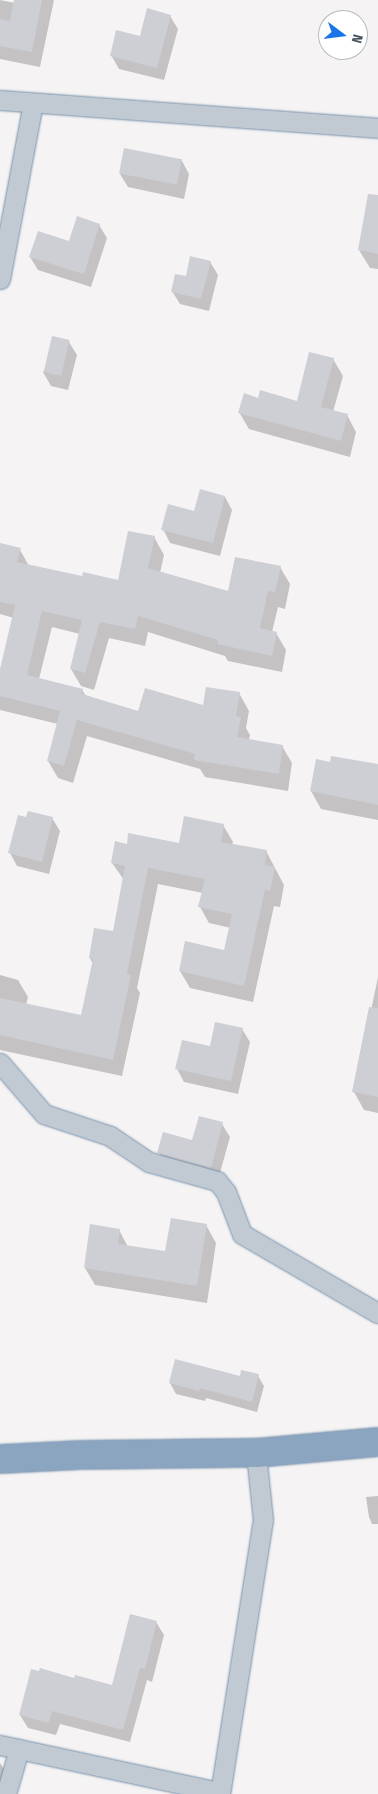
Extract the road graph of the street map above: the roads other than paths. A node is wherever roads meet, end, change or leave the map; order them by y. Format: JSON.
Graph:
{"nodes":[{"id":1,"x":0,"y":100,"type":"edge"},
{"id":2,"x":33,"y":103,"type":"junction"},
{"id":3,"x":378,"y":128,"type":"edge"},
{"id":4,"x":0,"y":279,"type":"edge"},
{"id":5,"x":0,"y":1063,"type":"edge"},
{"id":6,"x":378,"y":1313,"type":"edge"},
{"id":7,"x":378,"y":1442,"type":"edge"},
{"id":8,"x":256,"y":1453,"type":"junction"},
{"id":9,"x":0,"y":1459,"type":"edge"},
{"id":10,"x":0,"y":1745,"type":"edge"},
{"id":11,"x":19,"y":1749,"type":"junction"},
{"id":12,"x":220,"y":1793,"type":"edge"},
{"id":13,"x":6,"y":1794,"type":"edge"}],
"edges":[{"from":1,"to":2,"type":"street"},
{"from":2,"to":3,"type":"street"},
{"from":2,"to":4,"type":"street"},
{"from":5,"to":6,"type":"street"},
{"from":7,"to":8,"type":"highway"},
{"from":8,"to":9,"type":"highway"},
{"from":8,"to":12,"type":"street"},
{"from":10,"to":11,"type":"street"},
{"from":11,"to":12,"type":"street"},
{"from":11,"to":13,"type":"street"}]}
